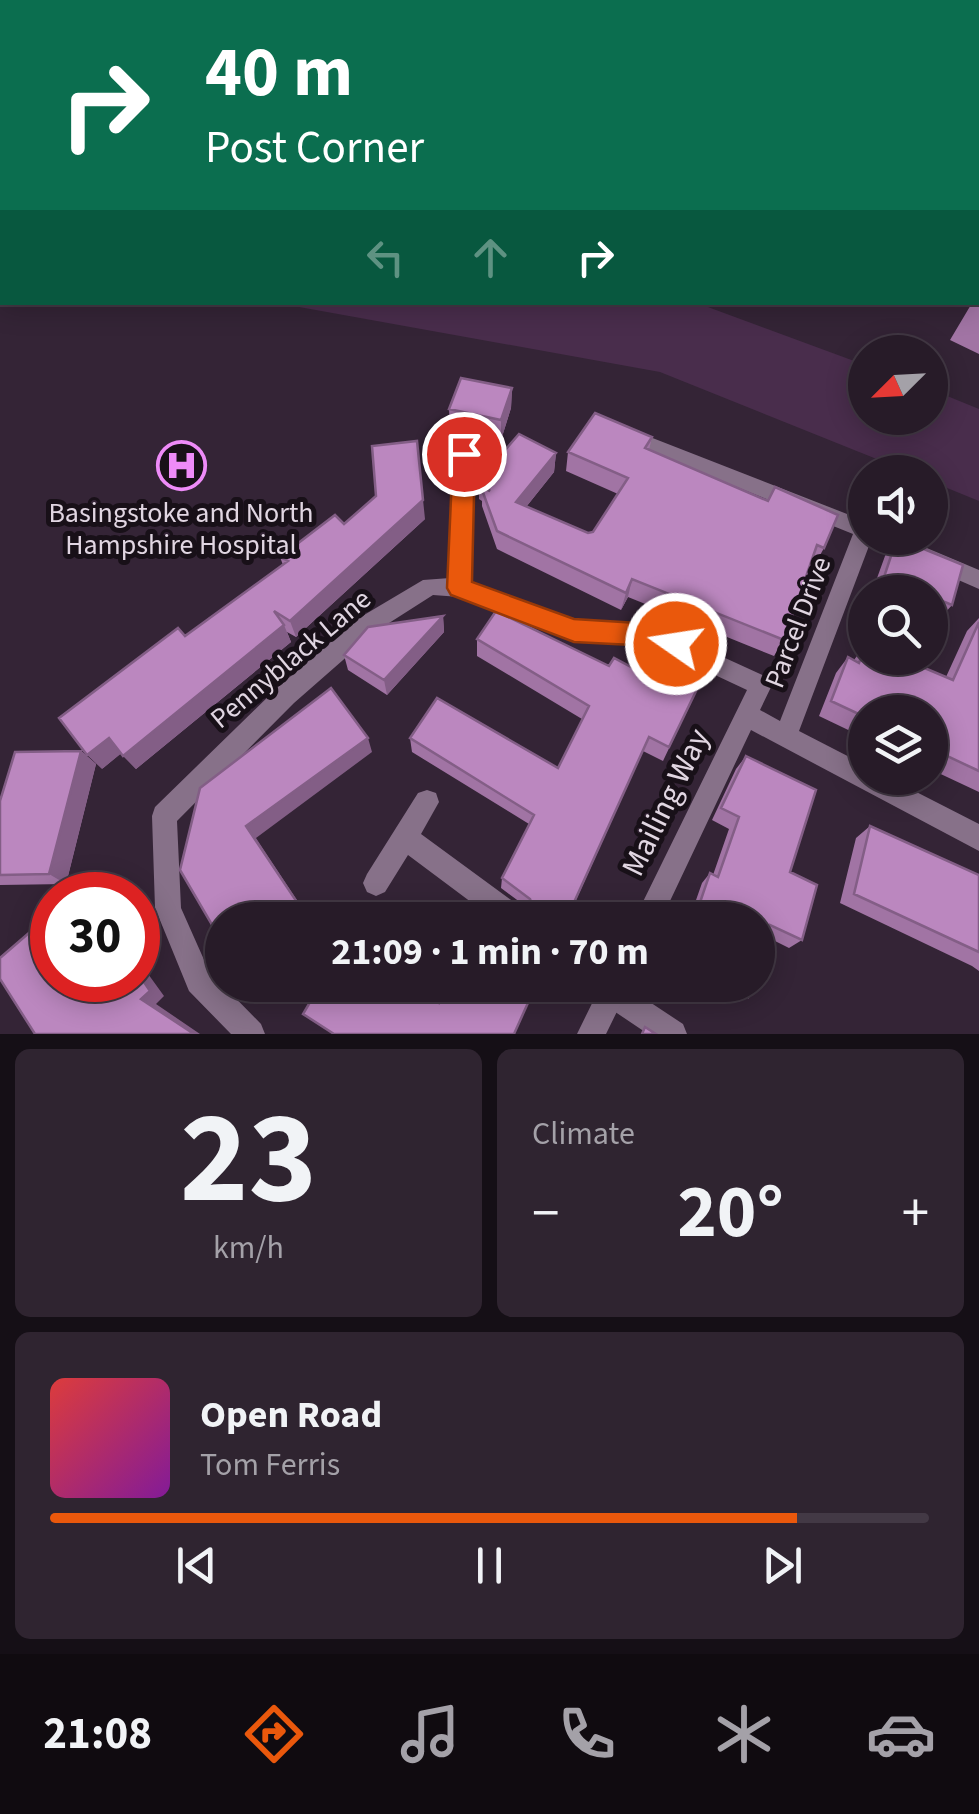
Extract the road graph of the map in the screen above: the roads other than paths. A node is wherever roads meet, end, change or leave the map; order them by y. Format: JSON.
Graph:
{"nodes":[{"id":1,"x":632,"y":437,"type":"edge"},
{"id":2,"x":488,"y":446,"type":"dead end"},
{"id":3,"x":848,"y":522,"type":"edge"},
{"id":4,"x":855,"y":555,"type":"edge"},
{"id":5,"x":922,"y":555,"type":"edge"},
{"id":6,"x":979,"y":580,"type":"edge"},
{"id":7,"x":460,"y":588,"type":"junction"},
{"id":8,"x":746,"y":715,"type":"junction"},
{"id":9,"x":786,"y":735,"type":"junction"},
{"id":10,"x":427,"y":802,"type":"dead end"},
{"id":11,"x":406,"y":837,"type":"junction"},
{"id":12,"x":979,"y":838,"type":"edge"},
{"id":13,"x":376,"y":883,"type":"dead end"},
{"id":14,"x":494,"y":902,"type":"edge"},
{"id":15,"x":656,"y":902,"type":"edge"},
{"id":16,"x":604,"y":1002,"type":"edge"},
{"id":17,"x":629,"y":1002,"type":"edge"},
{"id":18,"x":250,"y":1034,"type":"edge"},
{"id":19,"x":591,"y":1034,"type":"edge"},
{"id":20,"x":674,"y":1034,"type":"edge"}],
"edges":[{"from":1,"to":3,"type":"street","name":"Parcel Drive"},
{"from":2,"to":7,"type":"street"},
{"from":4,"to":9,"type":"street","name":"Parcel Drive"},
{"from":5,"to":6,"type":"street"},
{"from":7,"to":8,"type":"street","name":"Mailing Way"},
{"from":7,"to":18,"type":"street","name":"Pennyblack Lane"},
{"from":8,"to":9,"type":"street","name":"Mailing Way"},
{"from":8,"to":15,"type":"street","name":"Mailing Way"},
{"from":9,"to":12,"type":"street","name":"Mailing Way"},
{"from":10,"to":11,"type":"street"},
{"from":11,"to":13,"type":"street"},
{"from":11,"to":14,"type":"street"},
{"from":16,"to":19,"type":"street"},
{"from":17,"to":20,"type":"street"}]}
